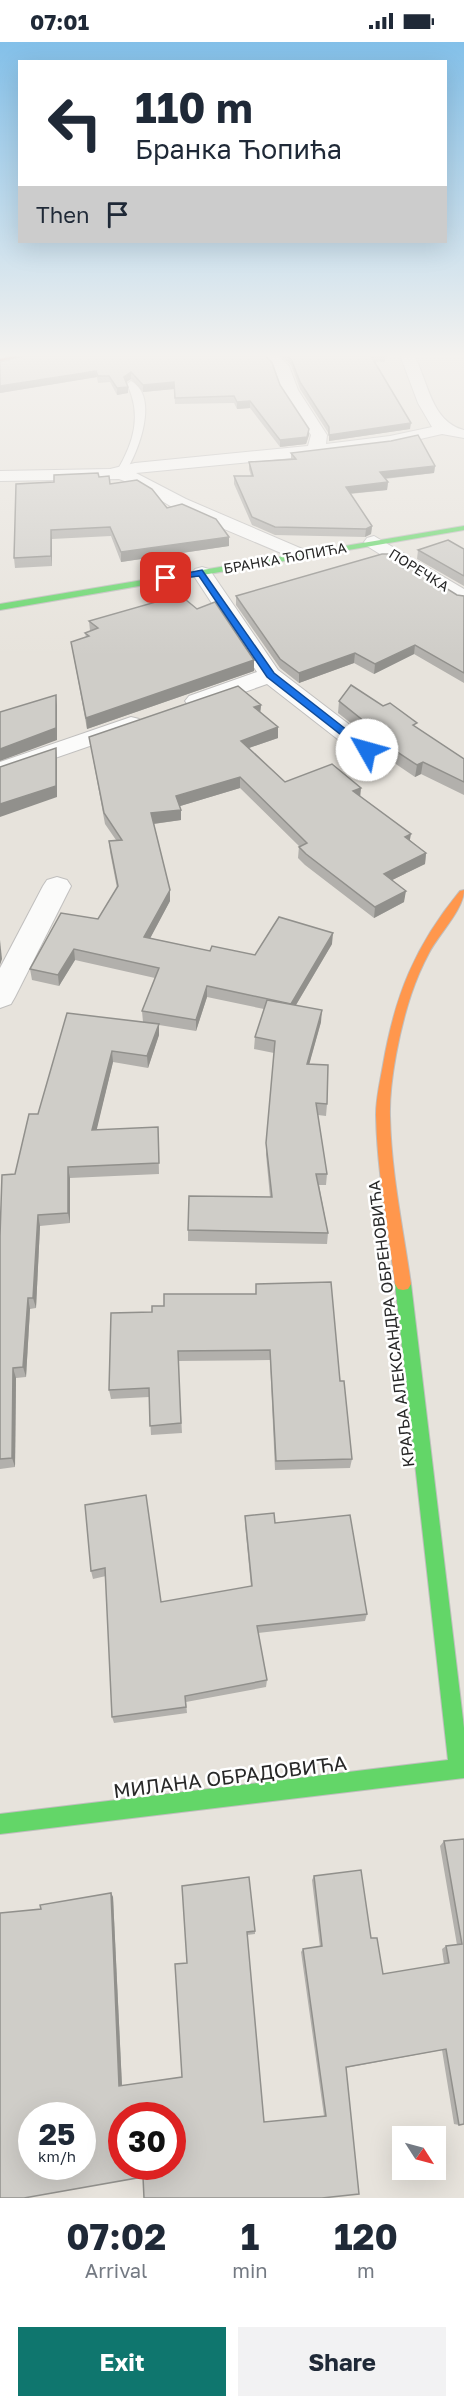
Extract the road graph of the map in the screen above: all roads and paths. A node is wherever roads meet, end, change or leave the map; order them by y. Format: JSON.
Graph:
{"nodes":[{"id":1,"x":130,"y":456,"type":"edge"},
{"id":2,"x":278,"y":456,"type":"edge"},
{"id":3,"x":398,"y":457,"type":"edge"},
{"id":4,"x":364,"y":460,"type":"edge"},
{"id":5,"x":119,"y":472,"type":"junction"},
{"id":6,"x":0,"y":476,"type":"edge"},
{"id":7,"x":464,"y":528,"type":"edge"},
{"id":8,"x":374,"y":542,"type":"junction"},
{"id":9,"x":300,"y":555,"type":"junction"},
{"id":10,"x":202,"y":573,"type":"junction"},
{"id":11,"x":464,"y":598,"type":"edge"},
{"id":12,"x":0,"y":608,"type":"edge"},
{"id":13,"x":270,"y":675,"type":"junction"},
{"id":14,"x":367,"y":750,"type":"dead end"},
{"id":15,"x":0,"y":770,"type":"edge"},
{"id":16,"x":57,"y":886,"type":"dead end"},
{"id":17,"x":464,"y":894,"type":"edge"},
{"id":18,"x":0,"y":997,"type":"edge"},
{"id":19,"x":461,"y":1768,"type":"edge"},
{"id":20,"x":0,"y":1824,"type":"edge"}],
"edges":[{"from":1,"to":5,"type":"lane"},
{"from":2,"to":5,"type":"street"},
{"from":3,"to":4,"type":"street"},
{"from":5,"to":6,"type":"street"},
{"from":5,"to":9,"type":"street"},
{"from":7,"to":8,"type":"street","name":"БРАНКА ЋОПИЋА"},
{"from":8,"to":9,"type":"street","name":"БРАНКА ЋОПИЋА"},
{"from":8,"to":11,"type":"street","name":"ПОРЕЧКА"},
{"from":9,"to":10,"type":"street","name":"БРАНКА ЋОПИЋА"},
{"from":10,"to":12,"type":"street","name":"БРАНКА ЋОПИЋА"},
{"from":10,"to":13,"type":"street"},
{"from":13,"to":14,"type":"street"},
{"from":13,"to":15,"type":"street"},
{"from":16,"to":18,"type":"street"},
{"from":17,"to":19,"type":"street","name":"КРАЉА АЛЕКСАНДРА ОБРЕНОВИЋА"},
{"from":19,"to":20,"type":"street","name":"МИЛАНА ОБРАДОВИЋА"}]}
